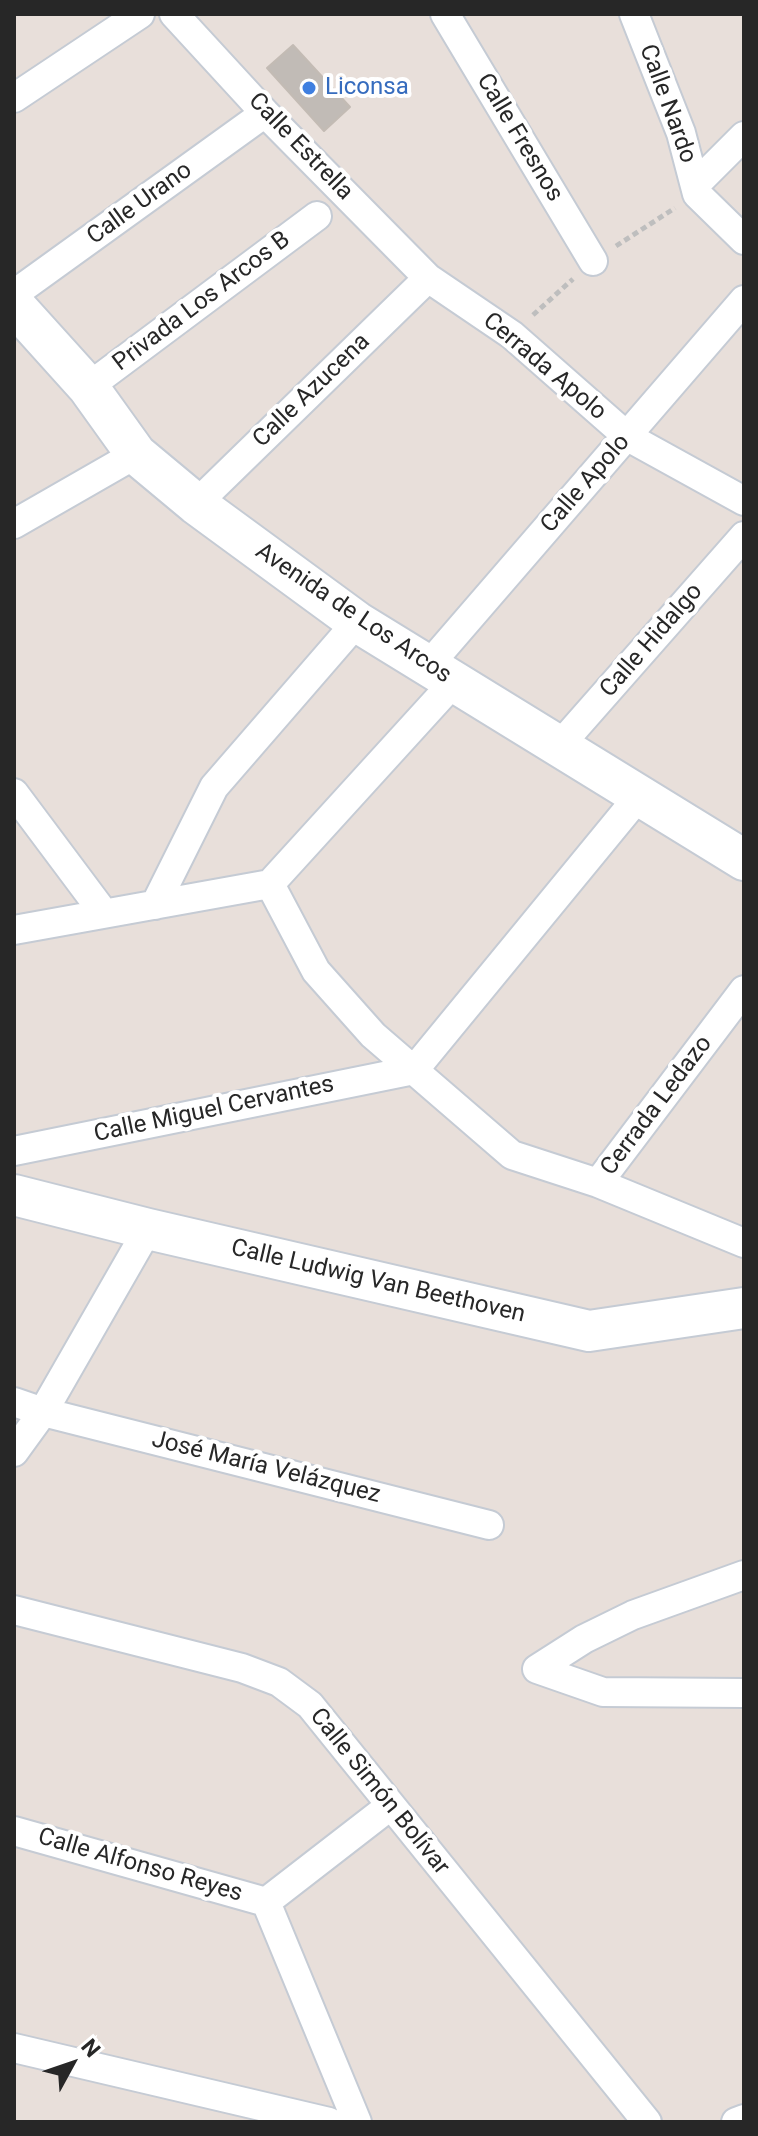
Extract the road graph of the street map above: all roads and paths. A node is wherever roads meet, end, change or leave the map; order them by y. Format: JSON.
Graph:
{"nodes":[{"id":1,"x":140,"y":14,"type":"edge"},
{"id":2,"x":174,"y":14,"type":"edge"},
{"id":3,"x":445,"y":14,"type":"edge"},
{"id":4,"x":634,"y":14,"type":"edge"},
{"id":5,"x":14,"y":98,"type":"edge"},
{"id":6,"x":265,"y":113,"type":"junction"},
{"id":7,"x":744,"y":136,"type":"edge"},
{"id":8,"x":696,"y":190,"type":"junction"},
{"id":9,"x":317,"y":216,"type":"dead end"},
{"id":10,"x":744,"y":240,"type":"edge"},
{"id":11,"x":593,"y":261,"type":"dead end"},
{"id":12,"x":428,"y":278,"type":"junction"},
{"id":13,"x":14,"y":294,"type":"edge"},
{"id":14,"x":744,"y":300,"type":"edge"},
{"id":15,"x":14,"y":305,"type":"edge"},
{"id":16,"x":88,"y":387,"type":"junction"},
{"id":17,"x":628,"y":437,"type":"junction"},
{"id":18,"x":136,"y":454,"type":"junction"},
{"id":19,"x":744,"y":501,"type":"edge"},
{"id":20,"x":196,"y":504,"type":"junction"},
{"id":21,"x":14,"y":524,"type":"edge"},
{"id":22,"x":744,"y":536,"type":"edge"},
{"id":23,"x":357,"y":622,"type":"junction"},
{"id":24,"x":440,"y":675,"type":"junction"},
{"id":25,"x":560,"y":745,"type":"junction"},
{"id":26,"x":14,"y":793,"type":"edge"},
{"id":27,"x":639,"y":796,"type":"junction"},
{"id":28,"x":744,"y":860,"type":"edge"},
{"id":29,"x":270,"y":884,"type":"junction"},
{"id":30,"x":155,"y":905,"type":"junction"},
{"id":31,"x":103,"y":912,"type":"junction"},
{"id":32,"x":14,"y":930,"type":"edge"},
{"id":33,"x":744,"y":990,"type":"edge"},
{"id":34,"x":414,"y":1070,"type":"junction"},
{"id":35,"x":14,"y":1151,"type":"edge"},
{"id":36,"x":598,"y":1183,"type":"junction"},
{"id":37,"x":14,"y":1195,"type":"edge"},
{"id":38,"x":148,"y":1229,"type":"junction"},
{"id":39,"x":744,"y":1243,"type":"edge"},
{"id":40,"x":744,"y":1308,"type":"edge"},
{"id":41,"x":14,"y":1402,"type":"edge"},
{"id":42,"x":43,"y":1412,"type":"junction"},
{"id":43,"x":14,"y":1452,"type":"edge"},
{"id":44,"x":489,"y":1525,"type":"dead end"},
{"id":45,"x":744,"y":1575,"type":"edge"},
{"id":46,"x":14,"y":1610,"type":"edge"},
{"id":47,"x":744,"y":1693,"type":"edge"},
{"id":48,"x":390,"y":1806,"type":"junction"},
{"id":49,"x":14,"y":1831,"type":"edge"},
{"id":50,"x":266,"y":1902,"type":"junction"},
{"id":51,"x":14,"y":2048,"type":"edge"},
{"id":52,"x":744,"y":2119,"type":"edge"},
{"id":53,"x":329,"y":2122,"type":"edge"},
{"id":54,"x":357,"y":2122,"type":"edge"},
{"id":55,"x":647,"y":2122,"type":"edge"},
{"id":56,"x":736,"y":2122,"type":"edge"}],
"edges":[{"from":1,"to":5,"type":"street"},
{"from":2,"to":6,"type":"street","name":"Calle Estrella"},
{"from":3,"to":11,"type":"street","name":"Calle Fresnos"},
{"from":4,"to":8,"type":"street","name":"Calle Nardo"},
{"from":6,"to":12,"type":"street","name":"Calle Estrella"},
{"from":6,"to":13,"type":"street","name":"Calle Urano"},
{"from":7,"to":8,"type":"street"},
{"from":8,"to":10,"type":"street"},
{"from":9,"to":16,"type":"street","name":"Privada Los Arcos B"},
{"from":12,"to":17,"type":"street","name":"Cerrada Apolo"},
{"from":12,"to":20,"type":"street","name":"Calle Azucena"},
{"from":14,"to":17,"type":"street","name":"Calle Apolo"},
{"from":15,"to":16,"type":"main road","name":"Avenida de Los Arcos"},
{"from":16,"to":18,"type":"main road","name":"Avenida de Los Arcos"},
{"from":17,"to":19,"type":"street","name":"Cerrada Apolo"},
{"from":17,"to":24,"type":"street","name":"Calle Apolo"},
{"from":18,"to":20,"type":"main road","name":"Avenida de Los Arcos"},
{"from":18,"to":21,"type":"street"},
{"from":20,"to":23,"type":"main road","name":"Avenida de Los Arcos"},
{"from":22,"to":25,"type":"street","name":"Calle Hidalgo"},
{"from":23,"to":24,"type":"main road","name":"Avenida de Los Arcos"},
{"from":23,"to":30,"type":"street"},
{"from":24,"to":25,"type":"main road","name":"Avenida de Los Arcos"},
{"from":24,"to":29,"type":"street"},
{"from":25,"to":27,"type":"main road","name":"Avenida de Los Arcos"},
{"from":26,"to":31,"type":"street"},
{"from":27,"to":28,"type":"main road","name":"Avenida de Los Arcos"},
{"from":27,"to":34,"type":"street"},
{"from":29,"to":30,"type":"street"},
{"from":29,"to":34,"type":"street"},
{"from":30,"to":31,"type":"street"},
{"from":31,"to":32,"type":"street"},
{"from":33,"to":36,"type":"street","name":"Cerrada Ledazo"},
{"from":34,"to":35,"type":"street","name":"Calle Miguel Cervantes"},
{"from":34,"to":36,"type":"street"},
{"from":36,"to":39,"type":"street"},
{"from":37,"to":38,"type":"main road","name":"Calle Ludwig Van Beethoven"},
{"from":38,"to":40,"type":"main road","name":"Calle Ludwig Van Beethoven"},
{"from":38,"to":42,"type":"street"},
{"from":41,"to":42,"type":"street","name":"José María Velázquez"},
{"from":42,"to":43,"type":"street"},
{"from":42,"to":44,"type":"street","name":"José María Velázquez"},
{"from":45,"to":47,"type":"street"},
{"from":46,"to":48,"type":"street","name":"Calle Simón Bolívar"},
{"from":48,"to":50,"type":"street"},
{"from":48,"to":55,"type":"street","name":"Calle Simón Bolívar"},
{"from":49,"to":50,"type":"street","name":"Calle Alfonso Reyes"},
{"from":50,"to":54,"type":"street"},
{"from":51,"to":53,"type":"street"},
{"from":52,"to":56,"type":"street"}]}
